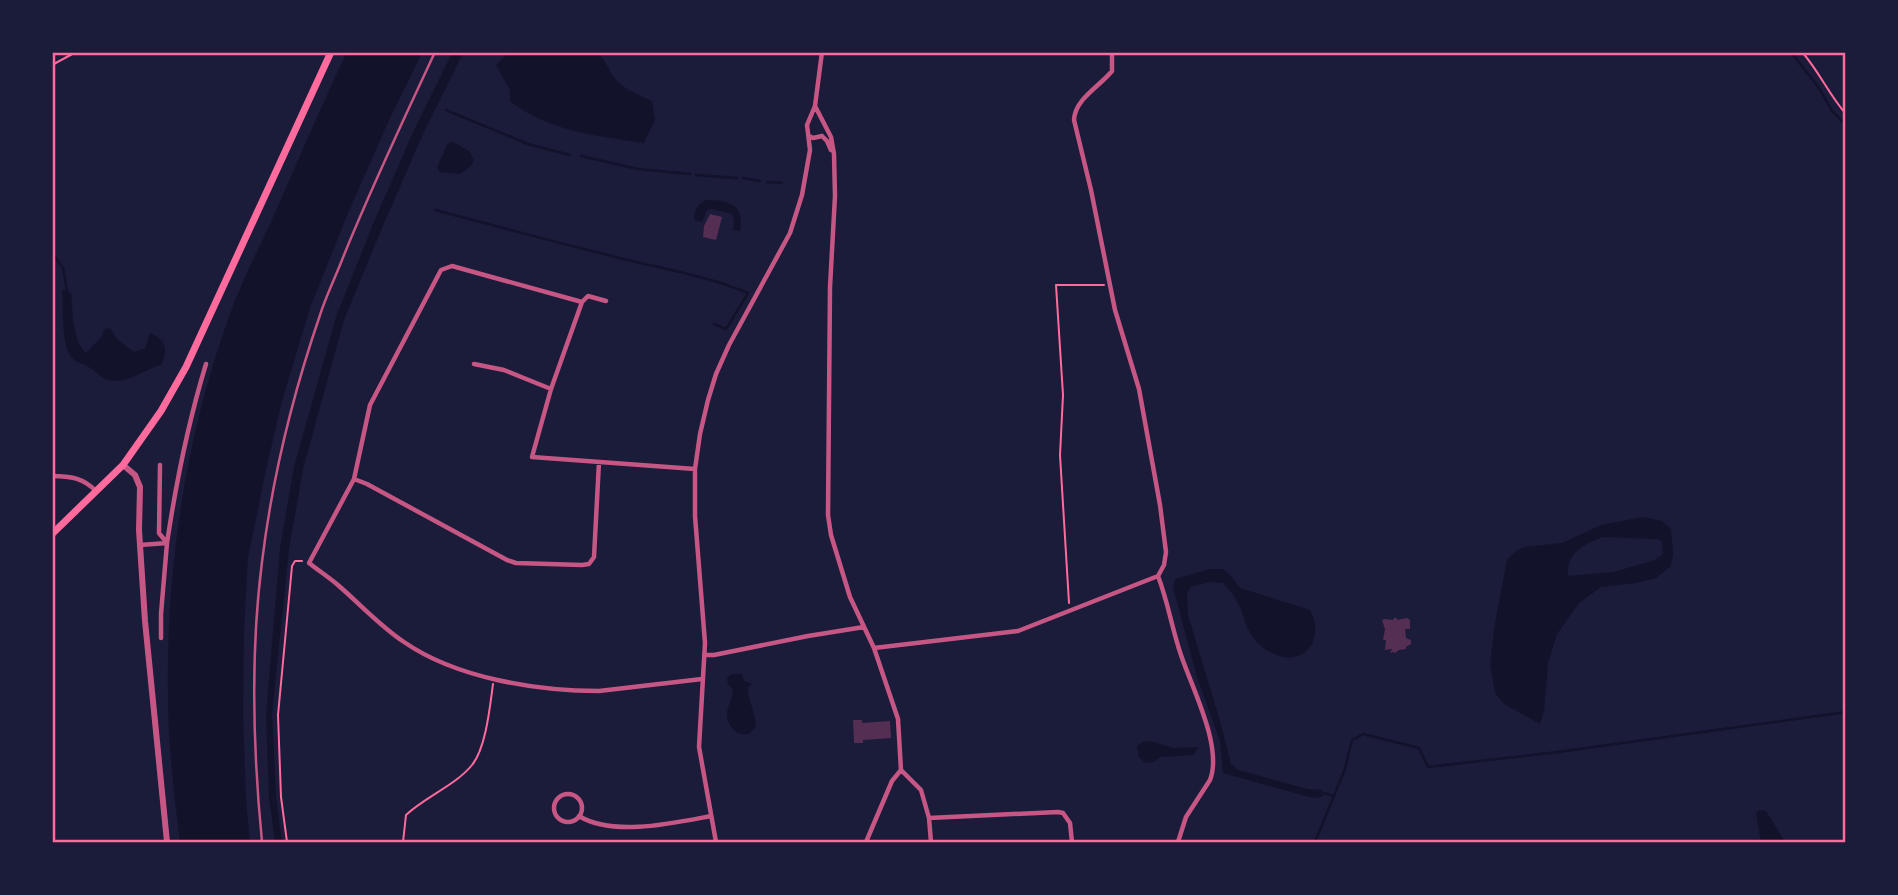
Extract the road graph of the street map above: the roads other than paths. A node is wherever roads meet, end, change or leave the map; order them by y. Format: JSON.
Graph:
{"nodes":[{"id":1,"x":331,"y":52,"type":"edge"},
{"id":2,"x":435,"y":52,"type":"edge"},
{"id":3,"x":822,"y":52,"type":"edge"},
{"id":4,"x":1112,"y":52,"type":"edge"},
{"id":5,"x":814,"y":106,"type":"junction"},
{"id":6,"x":820,"y":118,"type":"junction"},
{"id":7,"x":811,"y":120,"type":"junction"},
{"id":8,"x":826,"y":128,"type":"junction"},
{"id":9,"x":809,"y":136,"type":"junction"},
{"id":10,"x":822,"y":136,"type":"junction"},
{"id":11,"x":816,"y":138,"type":"junction"},
{"id":12,"x":810,"y":150,"type":"junction"},
{"id":13,"x":834,"y":154,"type":"junction"},
{"id":14,"x":606,"y":301,"type":"dead end"},
{"id":15,"x":582,"y":302,"type":"junction"},
{"id":16,"x":206,"y":364,"type":"dead end"},
{"id":17,"x":474,"y":364,"type":"dead end"},
{"id":18,"x":551,"y":388,"type":"junction"},
{"id":19,"x":598,"y":462,"type":"junction"},
{"id":20,"x":123,"y":465,"type":"junction"},
{"id":21,"x":160,"y":465,"type":"dead end"},
{"id":22,"x":695,"y":469,"type":"junction"},
{"id":23,"x":52,"y":476,"type":"edge"},
{"id":24,"x":354,"y":479,"type":"junction"},
{"id":25,"x":97,"y":492,"type":"junction"},
{"id":26,"x":52,"y":534,"type":"edge"},
{"id":27,"x":167,"y":543,"type":"junction"},
{"id":28,"x":140,"y":545,"type":"junction"},
{"id":29,"x":1158,"y":576,"type":"junction"},
{"id":30,"x":864,"y":627,"type":"junction"},
{"id":31,"x":161,"y":638,"type":"dead end"},
{"id":32,"x":874,"y":648,"type":"junction"},
{"id":33,"x":704,"y":655,"type":"junction"},
{"id":34,"x":702,"y":679,"type":"junction"},
{"id":35,"x":901,"y":769,"type":"junction"},
{"id":36,"x":579,"y":816,"type":"junction"},
{"id":37,"x":711,"y":816,"type":"junction"},
{"id":38,"x":929,"y":818,"type":"junction"},
{"id":39,"x":167,"y":842,"type":"edge"},
{"id":40,"x":262,"y":842,"type":"edge"},
{"id":41,"x":716,"y":842,"type":"edge"},
{"id":42,"x":866,"y":842,"type":"edge"},
{"id":43,"x":931,"y":842,"type":"edge"},
{"id":44,"x":1072,"y":842,"type":"edge"},
{"id":45,"x":1178,"y":842,"type":"edge"}],
"edges":[{"from":1,"to":20,"type":"main road"},
{"from":2,"to":40,"type":"lane"},
{"from":3,"to":5,"type":"street"},
{"from":4,"to":29,"type":"street"},
{"from":5,"to":6,"type":"street"},
{"from":5,"to":7,"type":"street"},
{"from":6,"to":7,"type":"street"},
{"from":6,"to":8,"type":"street"},
{"from":7,"to":9,"type":"street"},
{"from":8,"to":10,"type":"street"},
{"from":8,"to":13,"type":"street"},
{"from":9,"to":11,"type":"street"},
{"from":9,"to":12,"type":"street"},
{"from":10,"to":11,"type":"street"},
{"from":10,"to":13,"type":"street"},
{"from":11,"to":12,"type":"street"},
{"from":12,"to":22,"type":"street"},
{"from":13,"to":30,"type":"street"},
{"from":14,"to":15,"type":"street"},
{"from":15,"to":18,"type":"street"},
{"from":15,"to":24,"type":"street"},
{"from":16,"to":27,"type":"street"},
{"from":17,"to":18,"type":"street"},
{"from":18,"to":19,"type":"street"},
{"from":19,"to":22,"type":"street"},
{"from":19,"to":24,"type":"street"},
{"from":20,"to":25,"type":"main road"},
{"from":20,"to":28,"type":"street"},
{"from":21,"to":27,"type":"street"},
{"from":22,"to":33,"type":"street"},
{"from":23,"to":25,"type":"street"},
{"from":24,"to":34,"type":"street"},
{"from":25,"to":26,"type":"main road"},
{"from":27,"to":28,"type":"street"},
{"from":27,"to":31,"type":"street"},
{"from":28,"to":39,"type":"street"},
{"from":29,"to":32,"type":"street"},
{"from":29,"to":45,"type":"street"},
{"from":30,"to":32,"type":"street"},
{"from":30,"to":33,"type":"street"},
{"from":32,"to":35,"type":"street"},
{"from":33,"to":34,"type":"street"},
{"from":34,"to":37,"type":"street"},
{"from":35,"to":38,"type":"street"},
{"from":35,"to":42,"type":"street"},
{"from":36,"to":36,"type":"street"},
{"from":36,"to":37,"type":"street"},
{"from":37,"to":41,"type":"street"},
{"from":38,"to":43,"type":"street"},
{"from":38,"to":44,"type":"street"}]}
